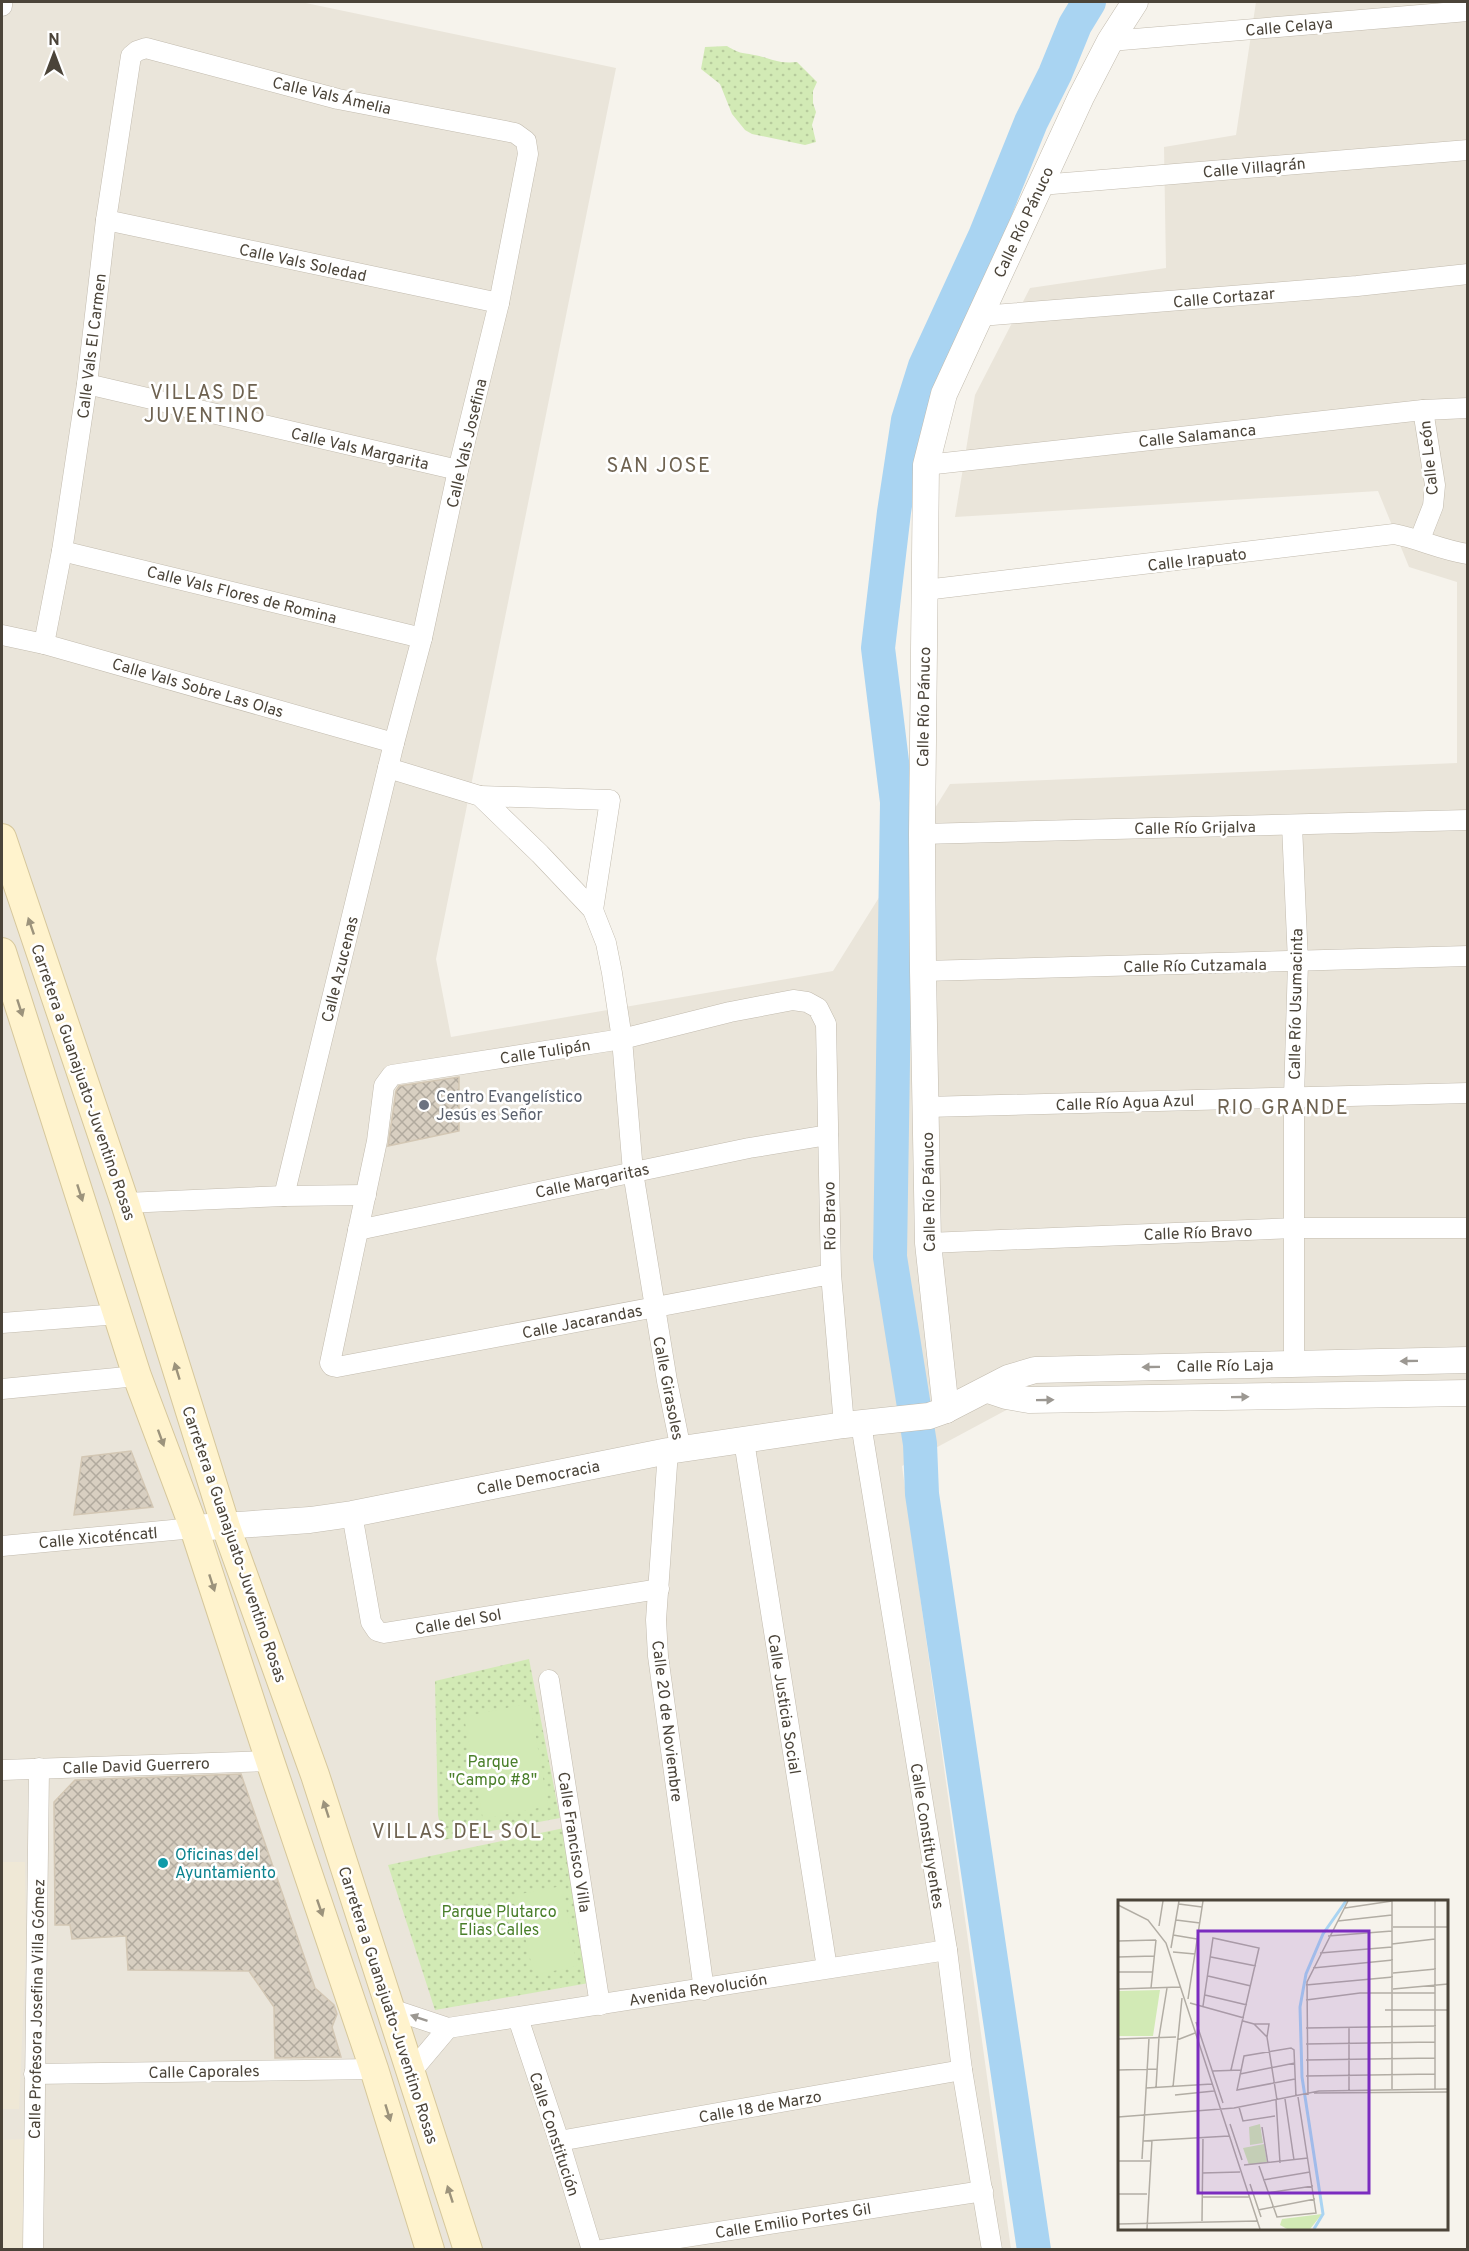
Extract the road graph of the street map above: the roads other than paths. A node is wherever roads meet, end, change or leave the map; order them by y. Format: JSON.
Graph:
{"nodes":[{"id":1,"x":2,"y":2,"type":"edge"},
{"id":2,"x":1135,"y":2,"type":"edge"},
{"id":3,"x":2,"y":6,"type":"edge"},
{"id":4,"x":1467,"y":11,"type":"edge"},
{"id":5,"x":1110,"y":41,"type":"junction"},
{"id":6,"x":137,"y":51,"type":"joint"},
{"id":7,"x":526,"y":141,"type":"joint"},
{"id":8,"x":1467,"y":150,"type":"edge"},
{"id":9,"x":1040,"y":185,"type":"junction"},
{"id":10,"x":106,"y":220,"type":"junction"},
{"id":11,"x":1467,"y":274,"type":"edge"},
{"id":12,"x":499,"y":303,"type":"junction"},
{"id":13,"x":980,"y":316,"type":"junction"},
{"id":14,"x":87,"y":384,"type":"junction"},
{"id":15,"x":1467,"y":408,"type":"edge"},
{"id":16,"x":1423,"y":410,"type":"junction"},
{"id":17,"x":926,"y":465,"type":"junction"},
{"id":18,"x":458,"y":470,"type":"junction"},
{"id":19,"x":1420,"y":539,"type":"junction"},
{"id":20,"x":62,"y":551,"type":"junction"},
{"id":21,"x":1467,"y":554,"type":"edge"},
{"id":22,"x":925,"y":590,"type":"junction"},
{"id":23,"x":2,"y":635,"type":"edge"},
{"id":24,"x":422,"y":638,"type":"junction"},
{"id":25,"x":44,"y":644,"type":"junction"},
{"id":26,"x":394,"y":743,"type":"junction"},
{"id":27,"x":388,"y":768,"type":"junction"},
{"id":28,"x":480,"y":795,"type":"junction"},
{"id":29,"x":1467,"y":820,"type":"edge"},
{"id":30,"x":1292,"y":825,"type":"junction"},
{"id":31,"x":922,"y":834,"type":"junction"},
{"id":32,"x":2,"y":838,"type":"edge"},
{"id":33,"x":593,"y":910,"type":"junction"},
{"id":34,"x":41,"y":955,"type":"junction"},
{"id":35,"x":1467,"y":956,"type":"edge"},
{"id":36,"x":4,"y":959,"type":"edge"},
{"id":37,"x":1298,"y":962,"type":"junction"},
{"id":38,"x":922,"y":971,"type":"junction"},
{"id":39,"x":818,"y":1008,"type":"joint"},
{"id":40,"x":622,"y":1039,"type":"junction"},
{"id":41,"x":1467,"y":1093,"type":"edge"},
{"id":42,"x":1294,"y":1097,"type":"junction"},
{"id":43,"x":926,"y":1107,"type":"junction"},
{"id":44,"x":828,"y":1135,"type":"junction"},
{"id":45,"x":633,"y":1172,"type":"junction"},
{"id":46,"x":366,"y":1195,"type":"junction"},
{"id":47,"x":284,"y":1196,"type":"junction"},
{"id":48,"x":125,"y":1203,"type":"junction"},
{"id":49,"x":1295,"y":1228,"type":"junction"},
{"id":50,"x":1467,"y":1228,"type":"edge"},
{"id":51,"x":358,"y":1230,"type":"junction"},
{"id":52,"x":928,"y":1243,"type":"junction"},
{"id":53,"x":831,"y":1274,"type":"junction"},
{"id":54,"x":654,"y":1307,"type":"junction"},
{"id":55,"x":119,"y":1314,"type":"junction"},
{"id":56,"x":2,"y":1323,"type":"edge"},
{"id":57,"x":1467,"y":1360,"type":"edge"},
{"id":58,"x":1294,"y":1363,"type":"junction"},
{"id":59,"x":138,"y":1376,"type":"junction"},
{"id":60,"x":2,"y":1389,"type":"edge"},
{"id":61,"x":988,"y":1390,"type":"junction"},
{"id":62,"x":1467,"y":1393,"type":"edge"},
{"id":63,"x":937,"y":1413,"type":"junction"},
{"id":64,"x":862,"y":1423,"type":"junction"},
{"id":65,"x":744,"y":1441,"type":"junction"},
{"id":66,"x":675,"y":1451,"type":"junction"},
{"id":67,"x":352,"y":1514,"type":"junction"},
{"id":68,"x":226,"y":1527,"type":"junction"},
{"id":69,"x":194,"y":1528,"type":"junction"},
{"id":70,"x":2,"y":1546,"type":"edge"},
{"id":71,"x":659,"y":1589,"type":"junction"},
{"id":72,"x":549,"y":1680,"type":"dead end"},
{"id":73,"x":270,"y":1761,"type":"junction"},
{"id":74,"x":39,"y":1768,"type":"junction"},
{"id":75,"x":2,"y":1770,"type":"edge"},
{"id":76,"x":339,"y":1849,"type":"junction"},
{"id":77,"x":304,"y":1861,"type":"junction"},
{"id":78,"x":947,"y":1950,"type":"junction"},
{"id":79,"x":827,"y":1968,"type":"junction"},
{"id":80,"x":704,"y":1990,"type":"junction"},
{"id":81,"x":600,"y":2005,"type":"junction"},
{"id":82,"x":391,"y":2009,"type":"junction"},
{"id":83,"x":518,"y":2018,"type":"junction"},
{"id":84,"x":448,"y":2028,"type":"junction"},
{"id":85,"x":374,"y":2069,"type":"junction"},
{"id":86,"x":962,"y":2070,"type":"junction"},
{"id":87,"x":410,"y":2073,"type":"junction"},
{"id":88,"x":34,"y":2074,"type":"junction"},
{"id":89,"x":559,"y":2141,"type":"junction"},
{"id":90,"x":983,"y":2191,"type":"junction"},
{"id":91,"x":33,"y":2250,"type":"edge"},
{"id":92,"x":430,"y":2250,"type":"edge"},
{"id":93,"x":468,"y":2250,"type":"edge"},
{"id":94,"x":592,"y":2250,"type":"edge"},
{"id":95,"x":602,"y":2250,"type":"edge"},
{"id":96,"x":992,"y":2250,"type":"edge"}],
"edges":[{"from":1,"to":3,"type":"street"},
{"from":2,"to":5,"type":"street","name":"Calle Río Pánuco"},
{"from":4,"to":5,"type":"street","name":"Calle Celaya"},
{"from":5,"to":9,"type":"street","name":"Calle Río Pánuco"},
{"from":6,"to":7,"type":"street","name":"Calle Vals Ámelia"},
{"from":6,"to":10,"type":"street","name":"Calle Vals El Carmen"},
{"from":7,"to":12,"type":"street","name":"Calle Vals Josefina"},
{"from":8,"to":9,"type":"street","name":"Calle Villagrán"},
{"from":9,"to":13,"type":"street","name":"Calle Río Pánuco"},
{"from":10,"to":12,"type":"street","name":"Calle Vals Soledad"},
{"from":10,"to":14,"type":"street","name":"Calle Vals El Carmen"},
{"from":11,"to":13,"type":"street","name":"Calle Cortazar"},
{"from":12,"to":18,"type":"street","name":"Calle Vals Josefina"},
{"from":13,"to":17,"type":"street","name":"Calle Río Pánuco"},
{"from":14,"to":18,"type":"street","name":"Calle Vals Margarita"},
{"from":14,"to":20,"type":"street","name":"Calle Vals El Carmen"},
{"from":15,"to":16,"type":"street","name":"Calle Salamanca"},
{"from":16,"to":17,"type":"street","name":"Calle Salamanca"},
{"from":16,"to":19,"type":"street","name":"Calle León"},
{"from":17,"to":22,"type":"street","name":"Calle Río Pánuco"},
{"from":18,"to":24,"type":"street","name":"Calle Vals Josefina"},
{"from":19,"to":21,"type":"street","name":"Calle Irapuato"},
{"from":19,"to":22,"type":"street","name":"Calle Irapuato"},
{"from":20,"to":24,"type":"street","name":"Calle Vals Flores de Romina"},
{"from":20,"to":25,"type":"street","name":"Calle Vals El Carmen"},
{"from":22,"to":31,"type":"street","name":"Calle Río Pánuco"},
{"from":23,"to":25,"type":"street","name":"Calle Vals Sobre Las Olas"},
{"from":24,"to":26,"type":"street","name":"Calle Vals Josefina"},
{"from":25,"to":26,"type":"street","name":"Calle Vals Sobre Las Olas"},
{"from":26,"to":27,"type":"street","name":"Calle Azucenas"},
{"from":27,"to":28,"type":"street"},
{"from":27,"to":47,"type":"street","name":"Calle Azucenas"},
{"from":28,"to":33,"type":"street"},
{"from":28,"to":33,"type":"street"},
{"from":29,"to":30,"type":"street","name":"Calle Río Grijalva"},
{"from":30,"to":31,"type":"street","name":"Calle Río Grijalva"},
{"from":30,"to":37,"type":"street","name":"Calle Río Usumacinta"},
{"from":31,"to":38,"type":"street","name":"Calle Río Pánuco"},
{"from":34,"to":32,"type":"main road","name":"Carretera a Guanajuato-Juventino Rosas","one_way":true},
{"from":33,"to":40,"type":"street","name":"Calle Girasoles"},
{"from":34,"to":36,"type":"main road"},
{"from":34,"to":48,"type":"main road","name":"Carretera a Guanajuato-Juventino Rosas"},
{"from":35,"to":37,"type":"street","name":"Calle Río Cutzamala"},
{"from":36,"to":55,"type":"main road","name":"Carretera a Guanajuato-Juventino Rosas","one_way":true},
{"from":37,"to":38,"type":"street","name":"Calle Río Cutzamala"},
{"from":37,"to":42,"type":"street","name":"Calle Río Usumacinta"},
{"from":38,"to":43,"type":"street","name":"Calle Río Pánuco"},
{"from":39,"to":40,"type":"street","name":"Calle Tulipán"},
{"from":39,"to":44,"type":"street","name":"Río Bravo"},
{"from":40,"to":45,"type":"street","name":"Calle Girasoles"},
{"from":40,"to":46,"type":"street","name":"Calle Tulipán"},
{"from":41,"to":42,"type":"street","name":"Calle Río Agua Azul"},
{"from":42,"to":43,"type":"street","name":"Calle Río Agua Azul"},
{"from":42,"to":49,"type":"street","name":"Calle Río Usumacinta"},
{"from":43,"to":52,"type":"street","name":"Calle Río Pánuco"},
{"from":44,"to":45,"type":"street","name":"Calle Margaritas"},
{"from":44,"to":53,"type":"street","name":"Río Bravo"},
{"from":45,"to":51,"type":"street","name":"Calle Margaritas"},
{"from":45,"to":54,"type":"street","name":"Calle Girasoles"},
{"from":46,"to":47,"type":"street"},
{"from":46,"to":51,"type":"street"},
{"from":47,"to":48,"type":"street"},
{"from":68,"to":48,"type":"main road","name":"Carretera a Guanajuato-Juventino Rosas","one_way":true},
{"from":49,"to":50,"type":"street","name":"Calle Río Bravo"},
{"from":49,"to":52,"type":"street","name":"Calle Río Bravo"},
{"from":49,"to":58,"type":"street","name":"Calle Río Usumacinta"},
{"from":51,"to":54,"type":"street","name":"Calle Jacarandas"},
{"from":52,"to":63,"type":"street","name":"Calle Río Pánuco"},
{"from":53,"to":54,"type":"street","name":"Calle Jacarandas"},
{"from":53,"to":64,"type":"street","name":"Río Bravo"},
{"from":54,"to":66,"type":"street","name":"Calle Girasoles"},
{"from":55,"to":56,"type":"street"},
{"from":55,"to":59,"type":"main road","name":"Carretera a Guanajuato-Juventino Rosas"},
{"from":57,"to":58,"type":"street","name":"Calle Río Laja","one_way":true},
{"from":58,"to":61,"type":"street","name":"Calle Río Laja","one_way":true},
{"from":59,"to":60,"type":"street"},
{"from":59,"to":69,"type":"main road","name":"Carretera a Guanajuato-Juventino Rosas","one_way":true},
{"from":61,"to":62,"type":"street","name":"Calle Río Laja","one_way":true},
{"from":61,"to":63,"type":"street","name":"Calle Río Laja"},
{"from":63,"to":64,"type":"street","name":"Calle Río Laja"},
{"from":64,"to":65,"type":"street","name":"Calle Democracia"},
{"from":64,"to":78,"type":"street","name":"Calle Constituyentes"},
{"from":65,"to":66,"type":"street","name":"Calle Democracia"},
{"from":65,"to":79,"type":"street","name":"Calle Justicia Social"},
{"from":66,"to":67,"type":"street","name":"Calle Democracia"},
{"from":66,"to":71,"type":"street","name":"Calle 20 de Noviembre"},
{"from":67,"to":68,"type":"street","name":"Calle Democracia"},
{"from":67,"to":71,"type":"street","name":"Calle del Sol"},
{"from":68,"to":69,"type":"street","name":"Calle Democracia"},
{"from":76,"to":68,"type":"main road","name":"Carretera a Guanajuato-Juventino Rosas","one_way":true},
{"from":69,"to":70,"type":"street","name":"Calle Xicoténcatl"},
{"from":69,"to":73,"type":"main road","name":"Carretera a Guanajuato-Juventino Rosas","one_way":true},
{"from":71,"to":80,"type":"street","name":"Calle 20 de Noviembre"},
{"from":72,"to":81,"type":"street","name":"Calle Francisco Villa"},
{"from":73,"to":74,"type":"street","name":"Calle David Guerrero"},
{"from":73,"to":77,"type":"main road","name":"Carretera a Guanajuato-Juventino Rosas"},
{"from":74,"to":75,"type":"street","name":"Calle David Guerrero"},
{"from":74,"to":88,"type":"street","name":"Calle Profesora Josefina Villa Gómez"},
{"from":76,"to":77,"type":"main road"},
{"from":76,"to":82,"type":"main road","name":"Carretera a Guanajuato-Juventino Rosas"},
{"from":77,"to":85,"type":"main road","name":"Carretera a Guanajuato-Juventino Rosas","one_way":true},
{"from":78,"to":79,"type":"street","name":"Avenida Revolución"},
{"from":78,"to":86,"type":"street","name":"Calle Constituyentes"},
{"from":79,"to":80,"type":"street","name":"Avenida Revolución"},
{"from":80,"to":81,"type":"street","name":"Avenida Revolución"},
{"from":81,"to":83,"type":"street","name":"Avenida Revolución"},
{"from":84,"to":82,"type":"street","name":"Avenida Revolución","one_way":true},
{"from":82,"to":87,"type":"main road","name":"Carretera a Guanajuato-Juventino Rosas"},
{"from":83,"to":84,"type":"street","name":"Avenida Revolución"},
{"from":83,"to":89,"type":"street","name":"Calle Constitución"},
{"from":84,"to":87,"type":"street"},
{"from":85,"to":88,"type":"street","name":"Calle Caporales"},
{"from":85,"to":92,"type":"main road","name":"Carretera a Guanajuato-Juventino Rosas","one_way":true},
{"from":86,"to":89,"type":"street","name":"Calle 18 de Marzo"},
{"from":86,"to":90,"type":"street","name":"Calle Constituyentes"},
{"from":93,"to":87,"type":"main road","name":"Carretera a Guanajuato-Juventino Rosas","one_way":true},
{"from":88,"to":91,"type":"street","name":"Calle Profesora Josefina Villa Gómez"},
{"from":89,"to":94,"type":"street","name":"Calle Constitución"},
{"from":90,"to":95,"type":"street","name":"Calle Emilio Portes Gil"},
{"from":90,"to":96,"type":"street","name":"Calle Constituyentes"}]}
